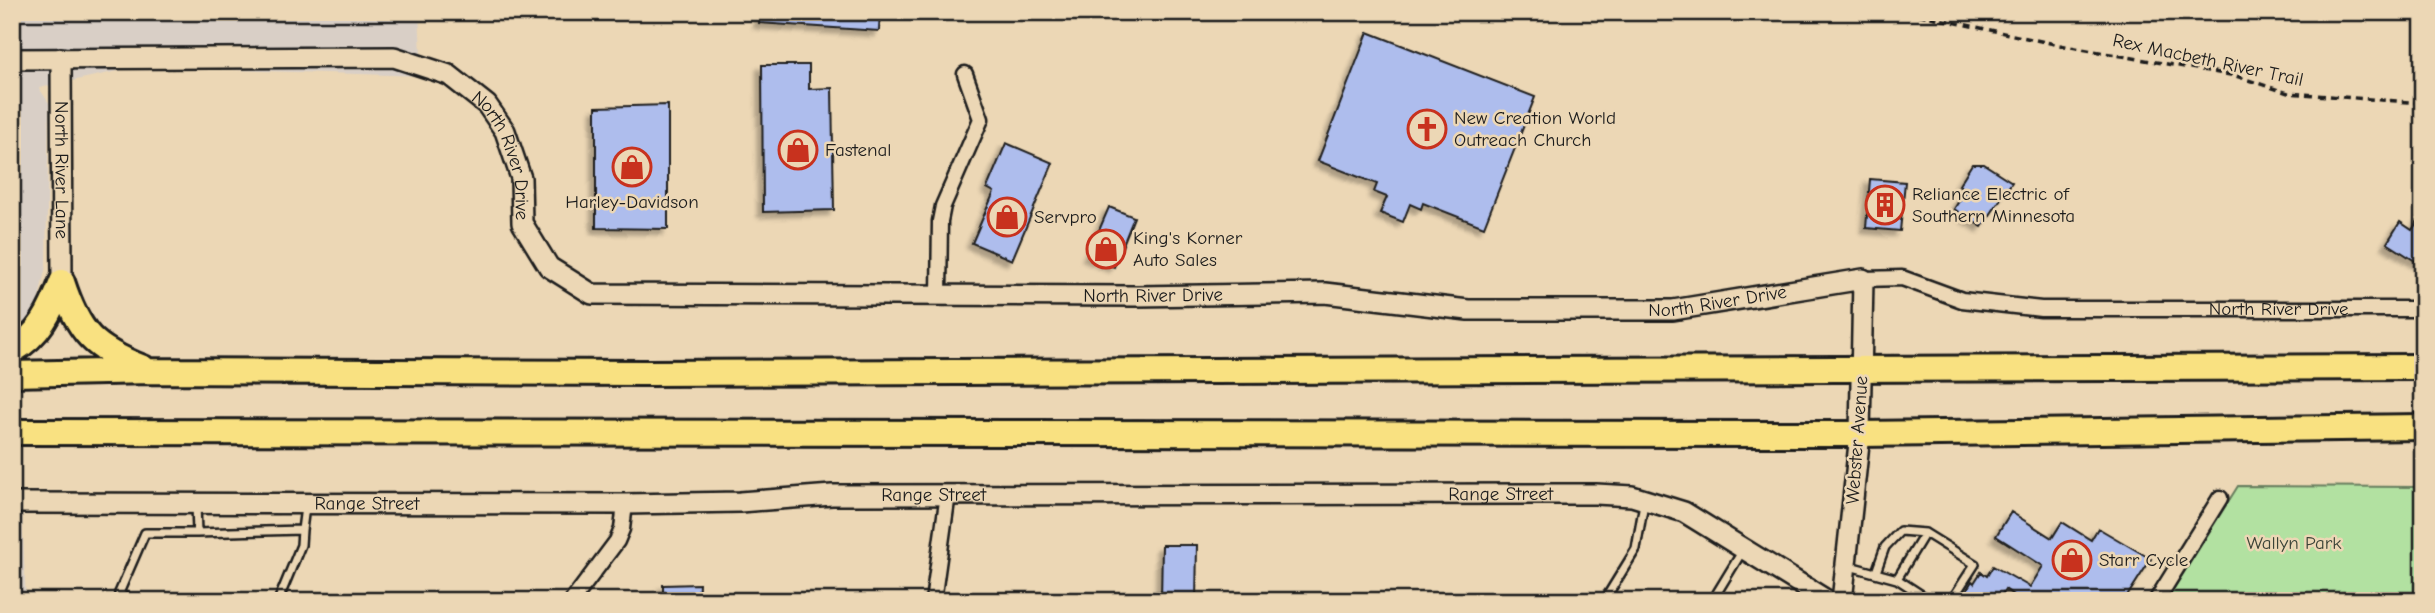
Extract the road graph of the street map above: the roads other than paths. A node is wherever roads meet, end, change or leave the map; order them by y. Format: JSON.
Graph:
{"nodes":[{"id":1,"x":61,"y":58,"type":"junction"},
{"id":2,"x":12,"y":59,"type":"edge"},
{"id":3,"x":965,"y":74,"type":"dead end"},
{"id":4,"x":1863,"y":279,"type":"junction"},
{"id":5,"x":62,"y":282,"type":"junction"},
{"id":6,"x":939,"y":295,"type":"junction"},
{"id":7,"x":2423,"y":309,"type":"edge"},
{"id":8,"x":12,"y":351,"type":"edge"},
{"id":9,"x":2423,"y":367,"type":"edge"},
{"id":10,"x":1862,"y":369,"type":"junction"},
{"id":11,"x":151,"y":371,"type":"junction"},
{"id":12,"x":12,"y":374,"type":"edge"},
{"id":13,"x":2423,"y":426,"type":"edge"},
{"id":14,"x":12,"y":432,"type":"edge"},
{"id":15,"x":1860,"y":434,"type":"junction"},
{"id":16,"x":948,"y":494,"type":"junction"},
{"id":17,"x":2220,"y":498,"type":"dead end"},
{"id":18,"x":1645,"y":500,"type":"junction"},
{"id":19,"x":12,"y":503,"type":"edge"},
{"id":20,"x":197,"y":503,"type":"junction"},
{"id":21,"x":306,"y":504,"type":"junction"},
{"id":22,"x":625,"y":504,"type":"junction"},
{"id":23,"x":302,"y":530,"type":"junction"},
{"id":24,"x":197,"y":533,"type":"junction"},
{"id":25,"x":1924,"y":533,"type":"junction"},
{"id":26,"x":1744,"y":550,"type":"junction"},
{"id":27,"x":1846,"y":565,"type":"junction"},
{"id":28,"x":1876,"y":572,"type":"junction"},
{"id":29,"x":1897,"y":579,"type":"junction"},
{"id":30,"x":131,"y":601,"type":"edge"},
{"id":31,"x":278,"y":601,"type":"edge"},
{"id":32,"x":572,"y":601,"type":"edge"},
{"id":33,"x":933,"y":601,"type":"edge"},
{"id":34,"x":1604,"y":601,"type":"edge"},
{"id":35,"x":1712,"y":601,"type":"edge"},
{"id":36,"x":1828,"y":601,"type":"edge"},
{"id":37,"x":1842,"y":601,"type":"edge"},
{"id":38,"x":1931,"y":601,"type":"edge"},
{"id":39,"x":1951,"y":601,"type":"edge"},
{"id":40,"x":2156,"y":601,"type":"edge"}],
"edges":[{"from":1,"to":2,"type":"street","name":"North River Drive"},
{"from":1,"to":5,"type":"street","name":"North River Lane"},
{"from":1,"to":6,"type":"street","name":"North River Drive"},
{"from":3,"to":6,"type":"street"},
{"from":4,"to":6,"type":"street","name":"North River Drive"},
{"from":4,"to":7,"type":"street","name":"North River Drive"},
{"from":4,"to":10,"type":"street","name":"Webster Avenue"},
{"from":5,"to":8,"type":"highway"},
{"from":5,"to":11,"type":"highway"},
{"from":9,"to":10,"type":"highway"},
{"from":10,"to":11,"type":"highway"},
{"from":10,"to":15,"type":"street","name":"Webster Avenue"},
{"from":11,"to":12,"type":"highway"},
{"from":13,"to":15,"type":"highway"},
{"from":14,"to":15,"type":"highway"},
{"from":15,"to":27,"type":"street","name":"Webster Avenue"},
{"from":16,"to":18,"type":"street","name":"Range Street"},
{"from":16,"to":22,"type":"street","name":"Range Street"},
{"from":16,"to":33,"type":"street"},
{"from":17,"to":40,"type":"street"},
{"from":18,"to":26,"type":"street","name":"Range Street"},
{"from":18,"to":34,"type":"lane"},
{"from":19,"to":20,"type":"street","name":"Range Street"},
{"from":20,"to":21,"type":"street","name":"Range Street"},
{"from":20,"to":24,"type":"lane"},
{"from":21,"to":22,"type":"street","name":"Range Street"},
{"from":21,"to":23,"type":"lane"},
{"from":22,"to":32,"type":"street"},
{"from":23,"to":24,"type":"lane"},
{"from":23,"to":31,"type":"lane"},
{"from":24,"to":30,"type":"lane"},
{"from":25,"to":28,"type":"lane"},
{"from":25,"to":29,"type":"lane"},
{"from":25,"to":39,"type":"lane"},
{"from":26,"to":35,"type":"lane"},
{"from":26,"to":36,"type":"street","name":"Range Street"},
{"from":27,"to":28,"type":"lane"},
{"from":27,"to":37,"type":"street","name":"Webster Avenue"},
{"from":28,"to":29,"type":"lane"},
{"from":29,"to":38,"type":"lane"}]}
